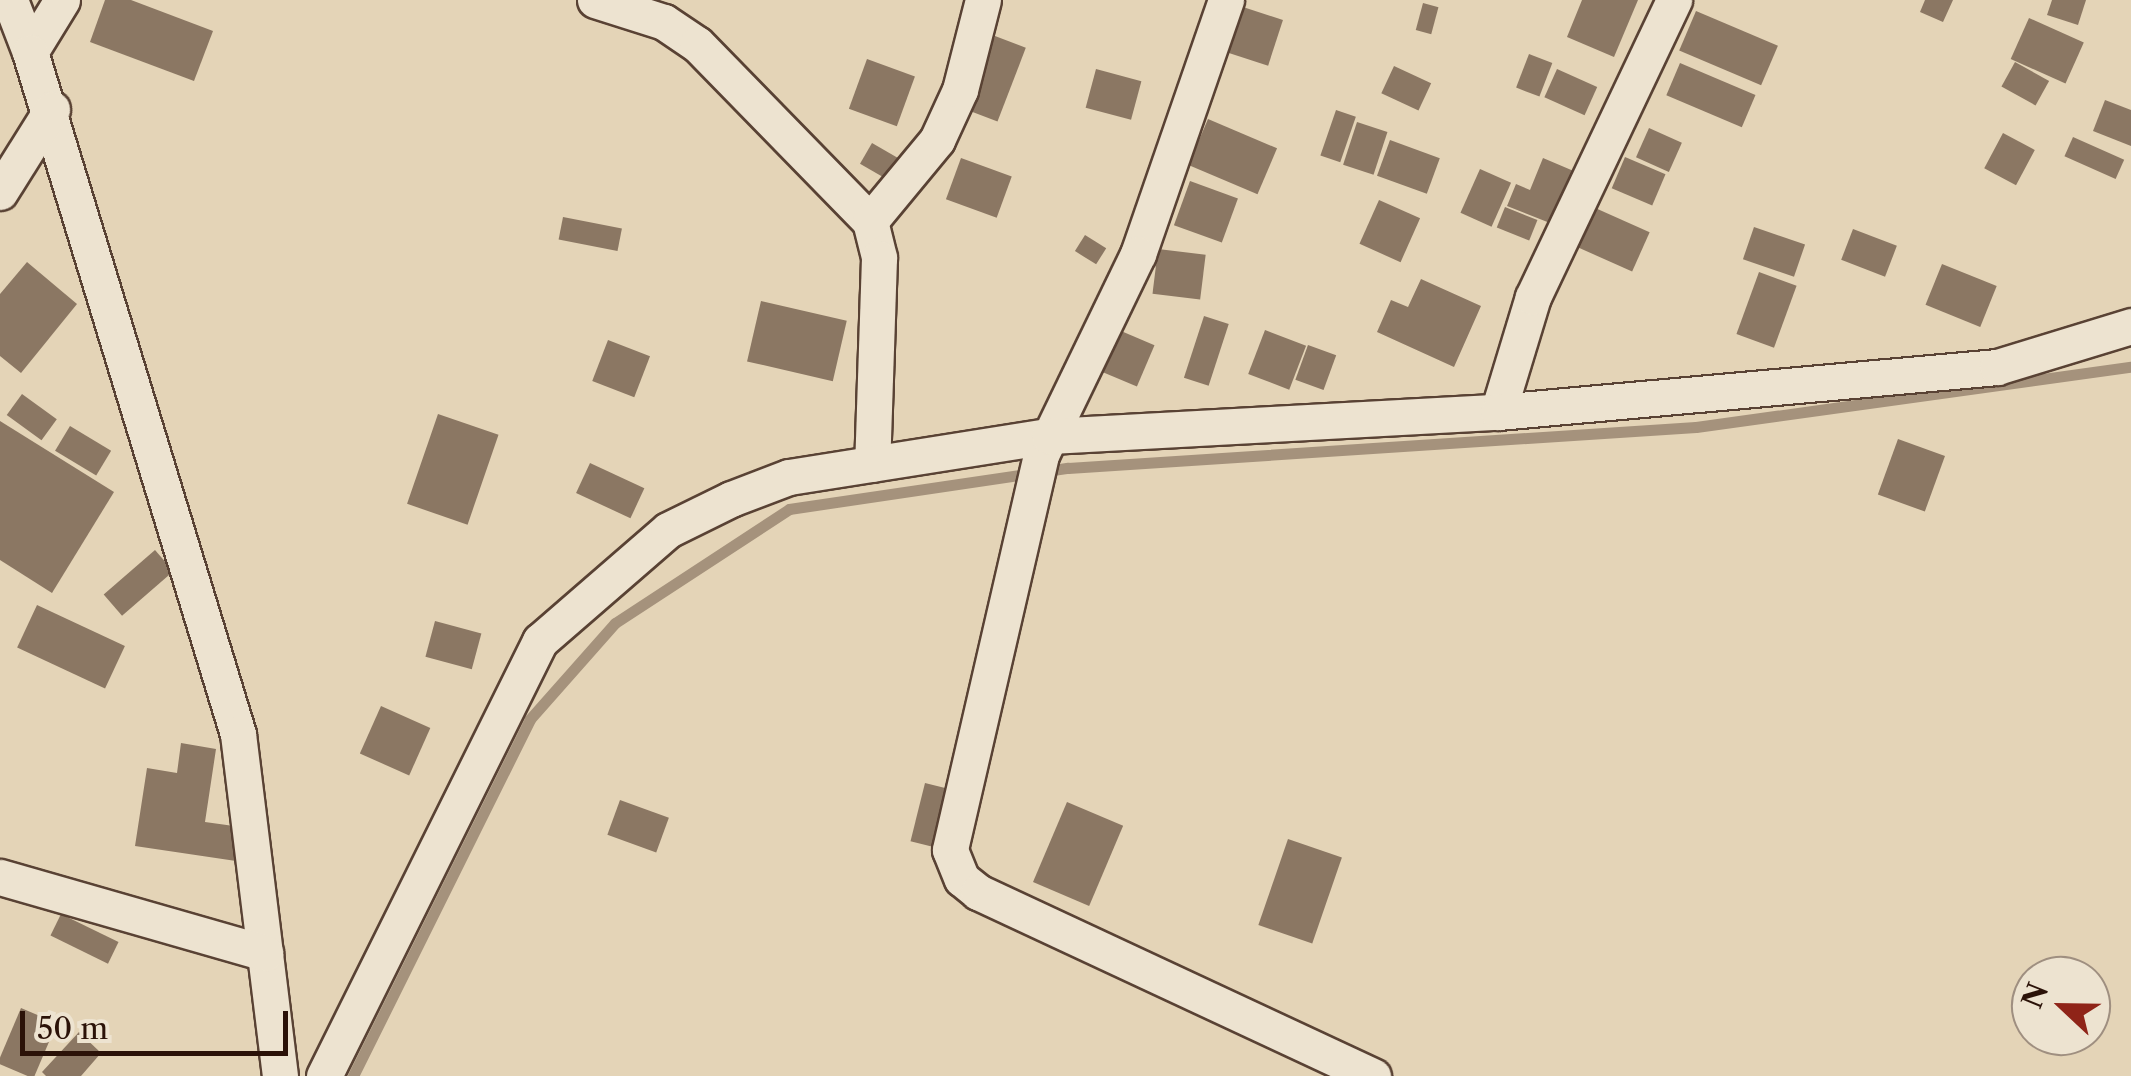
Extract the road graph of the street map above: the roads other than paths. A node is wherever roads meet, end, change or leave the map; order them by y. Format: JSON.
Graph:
{"nodes":[{"id":1,"x":10,"y":0,"type":"edge"},
{"id":2,"x":62,"y":0,"type":"edge"},
{"id":3,"x":595,"y":0,"type":"edge"},
{"id":4,"x":983,"y":0,"type":"edge"},
{"id":5,"x":1226,"y":0,"type":"edge"},
{"id":6,"x":1674,"y":0,"type":"edge"},
{"id":7,"x":30,"y":52,"type":"junction"},
{"id":8,"x":52,"y":110,"type":"junction"},
{"id":9,"x":0,"y":192,"type":"edge"},
{"id":10,"x":870,"y":221,"type":"junction"},
{"id":11,"x":2131,"y":326,"type":"edge"},
{"id":12,"x":1498,"y":412,"type":"junction"},
{"id":13,"x":1042,"y":458,"type":"junction"},
{"id":14,"x":872,"y":464,"type":"junction"},
{"id":15,"x":0,"y":877,"type":"edge"},
{"id":16,"x":265,"y":953,"type":"junction"},
{"id":17,"x":280,"y":1076,"type":"edge"},
{"id":18,"x":324,"y":1076,"type":"edge"},
{"id":19,"x":1373,"y":1076,"type":"edge"}],
"edges":[{"from":1,"to":7,"type":"street"},
{"from":2,"to":7,"type":"street"},
{"from":3,"to":10,"type":"street"},
{"from":4,"to":10,"type":"street"},
{"from":5,"to":13,"type":"street"},
{"from":6,"to":12,"type":"street"},
{"from":7,"to":8,"type":"street"},
{"from":8,"to":9,"type":"street"},
{"from":8,"to":16,"type":"street"},
{"from":10,"to":14,"type":"street"},
{"from":11,"to":12,"type":"street"},
{"from":12,"to":13,"type":"street"},
{"from":13,"to":14,"type":"street"},
{"from":13,"to":19,"type":"street"},
{"from":14,"to":18,"type":"street"},
{"from":15,"to":16,"type":"street"},
{"from":16,"to":17,"type":"street"}]}
